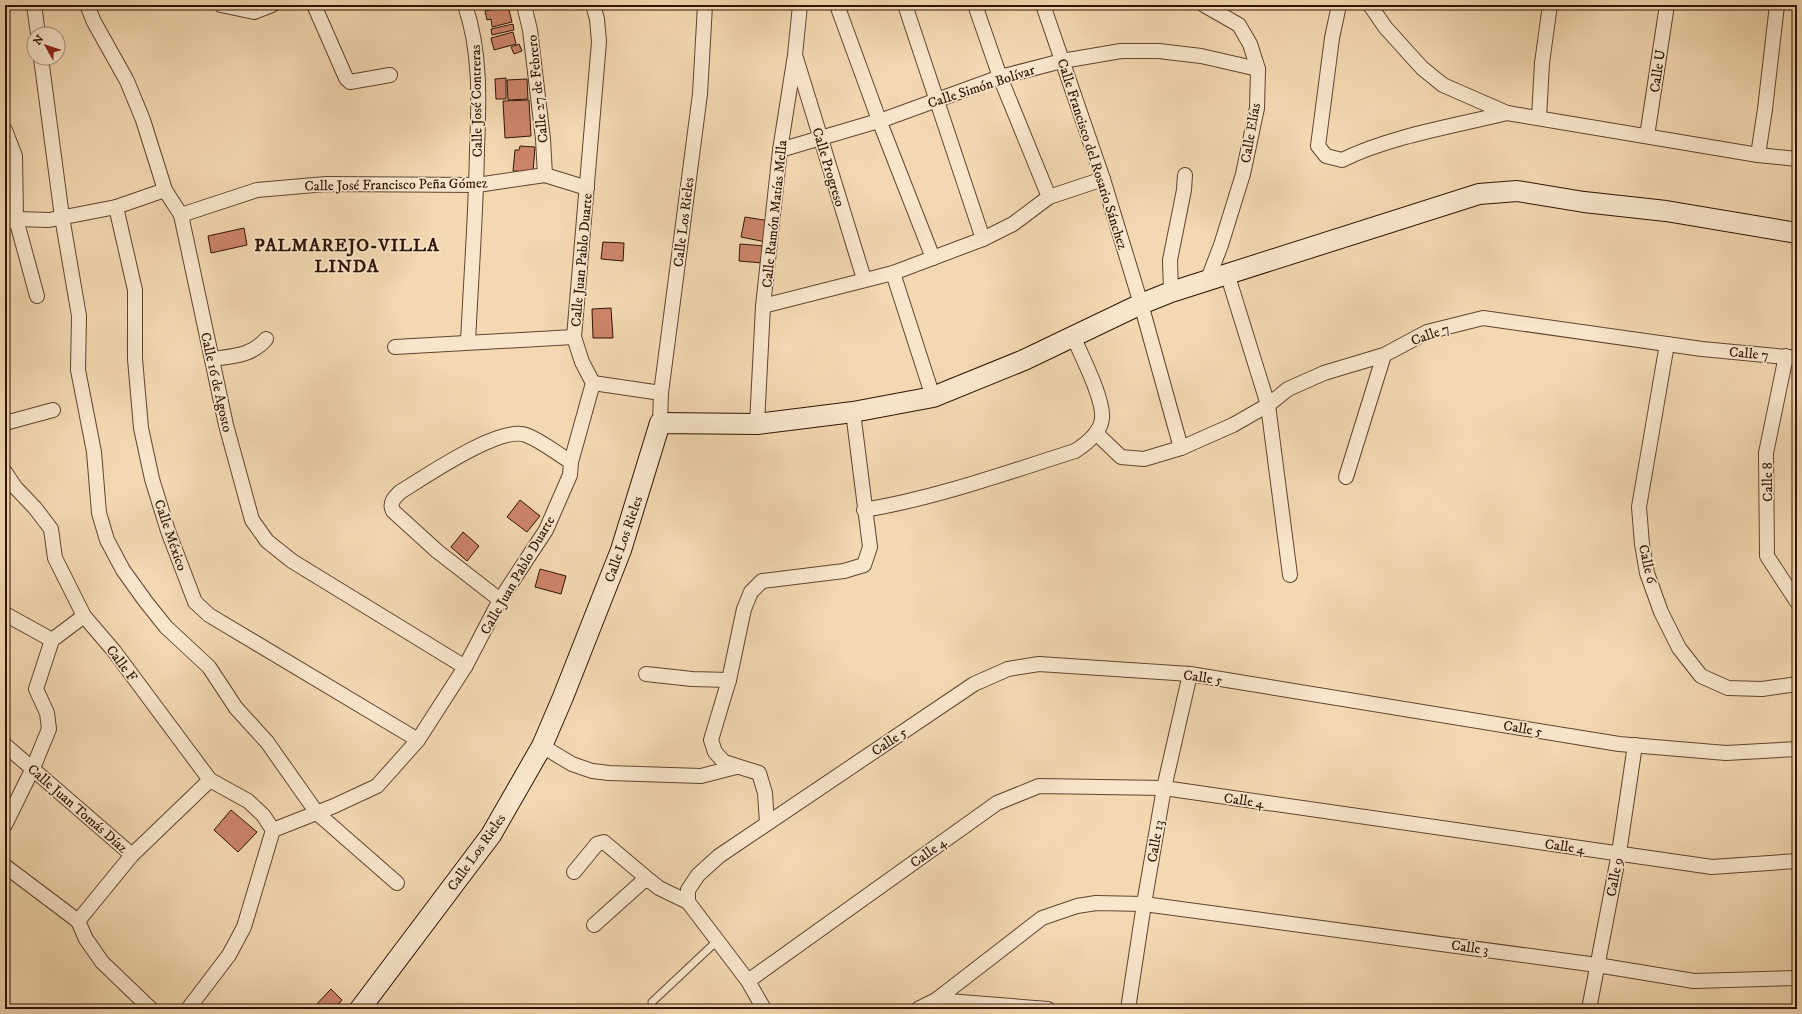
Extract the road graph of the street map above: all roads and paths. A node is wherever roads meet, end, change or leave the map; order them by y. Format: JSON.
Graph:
{"nodes":[{"id":1,"x":34,"y":5,"type":"edge"},
{"id":2,"x":87,"y":5,"type":"edge"},
{"id":3,"x":221,"y":5,"type":"edge"},
{"id":4,"x":272,"y":5,"type":"edge"},
{"id":5,"x":314,"y":5,"type":"edge"},
{"id":6,"x":465,"y":5,"type":"edge"},
{"id":7,"x":524,"y":5,"type":"edge"},
{"id":8,"x":593,"y":5,"type":"edge"},
{"id":9,"x":705,"y":5,"type":"edge"},
{"id":10,"x":800,"y":5,"type":"edge"},
{"id":11,"x":837,"y":5,"type":"edge"},
{"id":12,"x":905,"y":5,"type":"edge"},
{"id":13,"x":974,"y":5,"type":"edge"},
{"id":14,"x":1042,"y":5,"type":"edge"},
{"id":15,"x":1204,"y":5,"type":"edge"},
{"id":16,"x":1339,"y":5,"type":"edge"},
{"id":17,"x":1370,"y":5,"type":"edge"},
{"id":18,"x":1550,"y":5,"type":"edge"},
{"id":19,"x":1666,"y":5,"type":"edge"},
{"id":20,"x":1777,"y":5,"type":"edge"},
{"id":21,"x":37,"y":26,"type":"edge"},
{"id":22,"x":795,"y":55,"type":"junction"},
{"id":23,"x":1062,"y":61,"type":"junction"},
{"id":24,"x":42,"y":66,"type":"edge"},
{"id":25,"x":1258,"y":69,"type":"junction"},
{"id":26,"x":390,"y":74,"type":"dead end"},
{"id":27,"x":1000,"y":77,"type":"junction"},
{"id":28,"x":937,"y":100,"type":"junction"},
{"id":29,"x":1507,"y":113,"type":"junction"},
{"id":30,"x":1539,"y":118,"type":"junction"},
{"id":31,"x":879,"y":120,"type":"junction"},
{"id":32,"x":5,"y":130,"type":"edge"},
{"id":33,"x":1647,"y":136,"type":"junction"},
{"id":34,"x":821,"y":139,"type":"junction"},
{"id":35,"x":780,"y":150,"type":"junction"},
{"id":36,"x":1758,"y":155,"type":"junction"},
{"id":37,"x":1797,"y":159,"type":"edge"},
{"id":38,"x":544,"y":175,"type":"junction"},
{"id":39,"x":1185,"y":175,"type":"dead end"},
{"id":40,"x":1103,"y":179,"type":"junction"},
{"id":41,"x":477,"y":185,"type":"junction"},
{"id":42,"x":587,"y":188,"type":"junction"},
{"id":43,"x":165,"y":190,"type":"junction"},
{"id":44,"x":1049,"y":197,"type":"junction"},
{"id":45,"x":116,"y":207,"type":"junction"},
{"id":46,"x":181,"y":215,"type":"junction"},
{"id":47,"x":62,"y":217,"type":"junction"},
{"id":48,"x":11,"y":221,"type":"edge"},
{"id":49,"x":1797,"y":233,"type":"edge"},
{"id":50,"x":983,"y":239,"type":"junction"},
{"id":51,"x":933,"y":258,"type":"junction"},
{"id":52,"x":893,"y":273,"type":"junction"},
{"id":53,"x":1227,"y":273,"type":"junction"},
{"id":54,"x":864,"y":279,"type":"junction"},
{"id":55,"x":1208,"y":279,"type":"junction"},
{"id":56,"x":1171,"y":292,"type":"junction"},
{"id":57,"x":37,"y":296,"type":"dead end"},
{"id":58,"x":1141,"y":304,"type":"junction"},
{"id":59,"x":763,"y":306,"type":"junction"},
{"id":60,"x":1073,"y":336,"type":"junction"},
{"id":61,"x":574,"y":337,"type":"junction"},
{"id":62,"x":266,"y":339,"type":"dead end"},
{"id":63,"x":468,"y":342,"type":"junction"},
{"id":64,"x":1667,"y":344,"type":"junction"},
{"id":65,"x":395,"y":347,"type":"dead end"},
{"id":66,"x":1384,"y":355,"type":"junction"},
{"id":67,"x":1791,"y":357,"type":"edge"},
{"id":68,"x":212,"y":359,"type":"junction"},
{"id":69,"x":593,"y":383,"type":"junction"},
{"id":70,"x":661,"y":393,"type":"junction"},
{"id":71,"x":933,"y":397,"type":"junction"},
{"id":72,"x":1268,"y":405,"type":"junction"},
{"id":73,"x":53,"y":410,"type":"dead end"},
{"id":74,"x":853,"y":412,"type":"junction"},
{"id":75,"x":5,"y":423,"type":"edge"},
{"id":76,"x":660,"y":423,"type":"junction"},
{"id":77,"x":757,"y":424,"type":"junction"},
{"id":78,"x":1096,"y":433,"type":"junction"},
{"id":79,"x":1182,"y":448,"type":"junction"},
{"id":80,"x":571,"y":462,"type":"junction"},
{"id":81,"x":5,"y":472,"type":"edge"},
{"id":82,"x":1346,"y":478,"type":"dead end"},
{"id":83,"x":864,"y":510,"type":"junction"},
{"id":84,"x":1290,"y":575,"type":"dead end"},
{"id":85,"x":500,"y":600,"type":"junction"},
{"id":86,"x":1797,"y":602,"type":"edge"},
{"id":87,"x":5,"y":614,"type":"edge"},
{"id":88,"x":84,"y":616,"type":"junction"},
{"id":89,"x":52,"y":640,"type":"junction"},
{"id":90,"x":464,"y":667,"type":"junction"},
{"id":91,"x":646,"y":674,"type":"dead end"},
{"id":92,"x":1190,"y":674,"type":"junction"},
{"id":93,"x":729,"y":680,"type":"junction"},
{"id":94,"x":1797,"y":684,"type":"edge"},
{"id":95,"x":418,"y":740,"type":"junction"},
{"id":96,"x":5,"y":745,"type":"edge"},
{"id":97,"x":1635,"y":745,"type":"junction"},
{"id":98,"x":542,"y":746,"type":"junction"},
{"id":99,"x":1797,"y":749,"type":"edge"},
{"id":100,"x":736,"y":767,"type":"junction"},
{"id":101,"x":33,"y":768,"type":"junction"},
{"id":102,"x":210,"y":780,"type":"junction"},
{"id":103,"x":1164,"y":788,"type":"junction"},
{"id":104,"x":317,"y":813,"type":"junction"},
{"id":105,"x":767,"y":823,"type":"junction"},
{"id":106,"x":5,"y":825,"type":"edge"},
{"id":107,"x":273,"y":830,"type":"junction"},
{"id":108,"x":1619,"y":854,"type":"junction"},
{"id":109,"x":132,"y":855,"type":"junction"},
{"id":110,"x":1797,"y":862,"type":"edge"},
{"id":111,"x":5,"y":866,"type":"edge"},
{"id":112,"x":574,"y":872,"type":"dead end"},
{"id":113,"x":649,"y":880,"type":"junction"},
{"id":114,"x":397,"y":883,"type":"dead end"},
{"id":115,"x":688,"y":902,"type":"junction"},
{"id":116,"x":1144,"y":904,"type":"junction"},
{"id":117,"x":78,"y":921,"type":"junction"},
{"id":118,"x":594,"y":924,"type":"dead end"},
{"id":119,"x":717,"y":941,"type":"junction"},
{"id":120,"x":1597,"y":964,"type":"junction"},
{"id":121,"x":1797,"y":978,"type":"edge"},
{"id":122,"x":748,"y":981,"type":"junction"},
{"id":123,"x":936,"y":1000,"type":"junction"},
{"id":124,"x":652,"y":1002,"type":"dead end"},
{"id":125,"x":142,"y":1006,"type":"edge"},
{"id":126,"x":188,"y":1009,"type":"edge"},
{"id":127,"x":360,"y":1009,"type":"edge"},
{"id":128,"x":764,"y":1009,"type":"edge"},
{"id":129,"x":918,"y":1009,"type":"edge"},
{"id":130,"x":1048,"y":1009,"type":"edge"},
{"id":131,"x":1128,"y":1009,"type":"edge"},
{"id":132,"x":1589,"y":1009,"type":"edge"}],
"edges":[{"from":1,"to":21,"type":"street"},
{"from":2,"to":43,"type":"street","name":"Calle 16 de Agosto"},
{"from":3,"to":4,"type":"street"},
{"from":5,"to":26,"type":"street"},
{"from":6,"to":41,"type":"street","name":"Calle José Contreras"},
{"from":7,"to":38,"type":"street","name":"Calle 27 de Febrero"},
{"from":8,"to":42,"type":"street","name":"Calle Juan Pablo Duarte"},
{"from":9,"to":70,"type":"street","name":"Calle Los Rieles"},
{"from":10,"to":22,"type":"street","name":"Calle Ramón Matías Mella"},
{"from":11,"to":31,"type":"street"},
{"from":12,"to":28,"type":"street"},
{"from":13,"to":27,"type":"street"},
{"from":14,"to":23,"type":"street","name":"Calle Francisco del Rosario Sánchez"},
{"from":15,"to":25,"type":"street","name":"Calle Elías"},
{"from":16,"to":29,"type":"street"},
{"from":17,"to":29,"type":"street"},
{"from":18,"to":30,"type":"street"},
{"from":19,"to":33,"type":"street","name":"Calle U"},
{"from":20,"to":36,"type":"street"},
{"from":22,"to":34,"type":"street","name":"Calle Progreso"},
{"from":22,"to":35,"type":"street","name":"Calle Ramón Matías Mella"},
{"from":23,"to":25,"type":"street","name":"Calle Simón Bolívar"},
{"from":23,"to":27,"type":"street","name":"Calle Simón Bolívar"},
{"from":23,"to":40,"type":"street","name":"Calle Francisco del Rosario Sánchez"},
{"from":24,"to":47,"type":"street"},
{"from":25,"to":55,"type":"street","name":"Calle Elías"},
{"from":27,"to":28,"type":"street","name":"Calle Simón Bolívar"},
{"from":27,"to":44,"type":"street"},
{"from":28,"to":31,"type":"street","name":"Calle Simón Bolívar"},
{"from":28,"to":50,"type":"street"},
{"from":29,"to":30,"type":"street"},
{"from":30,"to":33,"type":"street"},
{"from":31,"to":34,"type":"street","name":"Calle Simón Bolívar"},
{"from":31,"to":51,"type":"street"},
{"from":32,"to":48,"type":"street"},
{"from":33,"to":36,"type":"street"},
{"from":34,"to":35,"type":"street","name":"Calle Simón Bolívar"},
{"from":34,"to":54,"type":"street","name":"Calle Progreso"},
{"from":35,"to":59,"type":"street","name":"Calle Ramón Matías Mella"},
{"from":36,"to":37,"type":"street"},
{"from":38,"to":41,"type":"street","name":"Calle José Francisco Peña Gómez"},
{"from":38,"to":42,"type":"street","name":"Calle José Francisco Peña Gómez"},
{"from":39,"to":56,"type":"street"},
{"from":40,"to":44,"type":"street"},
{"from":40,"to":58,"type":"street","name":"Calle Francisco del Rosario Sánchez"},
{"from":41,"to":46,"type":"street","name":"Calle José Francisco Peña Gómez"},
{"from":41,"to":63,"type":"street","name":"Calle José Contreras"},
{"from":42,"to":61,"type":"street","name":"Calle Juan Pablo Duarte"},
{"from":43,"to":45,"type":"street"},
{"from":43,"to":46,"type":"street","name":"Calle 16 de Agosto"},
{"from":44,"to":50,"type":"street"},
{"from":45,"to":47,"type":"street"},
{"from":45,"to":95,"type":"street","name":"Calle México"},
{"from":46,"to":68,"type":"street","name":"Calle 16 de Agosto"},
{"from":47,"to":48,"type":"street"},
{"from":47,"to":104,"type":"street"},
{"from":48,"to":57,"type":"street"},
{"from":49,"to":53,"type":"street"},
{"from":50,"to":51,"type":"street"},
{"from":51,"to":52,"type":"street"},
{"from":52,"to":54,"type":"street"},
{"from":52,"to":71,"type":"street"},
{"from":53,"to":55,"type":"street"},
{"from":53,"to":72,"type":"street"},
{"from":54,"to":59,"type":"street"},
{"from":55,"to":56,"type":"street"},
{"from":56,"to":58,"type":"street"},
{"from":58,"to":60,"type":"street"},
{"from":58,"to":79,"type":"street","name":"Calle Francisco del Rosario Sánchez"},
{"from":59,"to":77,"type":"street","name":"Calle Ramón Matías Mella"},
{"from":60,"to":71,"type":"street"},
{"from":60,"to":78,"type":"street"},
{"from":61,"to":63,"type":"street"},
{"from":61,"to":69,"type":"street","name":"Calle Juan Pablo Duarte"},
{"from":62,"to":68,"type":"street"},
{"from":63,"to":65,"type":"street"},
{"from":64,"to":66,"type":"street","name":"Calle 7"},
{"from":64,"to":67,"type":"street","name":"Calle 7"},
{"from":64,"to":94,"type":"street","name":"Calle 6"},
{"from":66,"to":72,"type":"street","name":"Calle 7"},
{"from":66,"to":82,"type":"street"},
{"from":67,"to":86,"type":"street","name":"Calle 8"},
{"from":68,"to":90,"type":"street","name":"Calle 16 de Agosto"},
{"from":69,"to":70,"type":"street"},
{"from":69,"to":80,"type":"street","name":"Calle Juan Pablo Duarte"},
{"from":70,"to":76,"type":"street","name":"Calle Los Rieles"},
{"from":71,"to":74,"type":"street"},
{"from":72,"to":79,"type":"street","name":"Calle 7"},
{"from":72,"to":84,"type":"street"},
{"from":73,"to":75,"type":"street"},
{"from":74,"to":77,"type":"street"},
{"from":74,"to":83,"type":"street"},
{"from":76,"to":77,"type":"street"},
{"from":76,"to":98,"type":"street","name":"Calle Los Rieles"},
{"from":78,"to":79,"type":"street","name":"Calle 7"},
{"from":78,"to":83,"type":"street"},
{"from":80,"to":85,"type":"street","name":"Calle Juan Pablo Duarte"},
{"from":80,"to":85,"type":"street"},
{"from":81,"to":88,"type":"street","name":"Calle F"},
{"from":83,"to":93,"type":"street"},
{"from":85,"to":90,"type":"street","name":"Calle Juan Pablo Duarte"},
{"from":87,"to":89,"type":"street"},
{"from":88,"to":89,"type":"street"},
{"from":88,"to":102,"type":"street","name":"Calle F"},
{"from":89,"to":101,"type":"street"},
{"from":90,"to":95,"type":"street","name":"Calle Juan Pablo Duarte"},
{"from":91,"to":93,"type":"street"},
{"from":92,"to":97,"type":"street","name":"Calle 5"},
{"from":92,"to":103,"type":"street","name":"Calle 13"},
{"from":92,"to":105,"type":"street","name":"Calle 5"},
{"from":93,"to":100,"type":"street"},
{"from":95,"to":104,"type":"street","name":"Calle Juan Pablo Duarte"},
{"from":96,"to":101,"type":"street","name":"Calle Juan Tomás Díaz"},
{"from":97,"to":99,"type":"street","name":"Calle 5"},
{"from":97,"to":108,"type":"street","name":"Calle 9"},
{"from":98,"to":100,"type":"street"},
{"from":98,"to":127,"type":"street","name":"Calle Los Rieles"},
{"from":100,"to":105,"type":"street"},
{"from":101,"to":106,"type":"street"},
{"from":101,"to":109,"type":"street","name":"Calle Juan Tomás Díaz"},
{"from":102,"to":107,"type":"street","name":"Calle F"},
{"from":102,"to":109,"type":"street"},
{"from":103,"to":108,"type":"street","name":"Calle 4"},
{"from":103,"to":116,"type":"street","name":"Calle 13"},
{"from":103,"to":122,"type":"street","name":"Calle 4"},
{"from":104,"to":107,"type":"street","name":"Calle Juan Pablo Duarte"},
{"from":104,"to":114,"type":"street"},
{"from":105,"to":115,"type":"street","name":"Calle 5"},
{"from":107,"to":126,"type":"street"},
{"from":108,"to":110,"type":"street","name":"Calle 4"},
{"from":108,"to":120,"type":"street","name":"Calle 9"},
{"from":109,"to":117,"type":"street"},
{"from":111,"to":117,"type":"street"},
{"from":112,"to":113,"type":"street"},
{"from":113,"to":115,"type":"street"},
{"from":113,"to":118,"type":"street"},
{"from":115,"to":119,"type":"street"},
{"from":116,"to":120,"type":"street","name":"Calle 3"},
{"from":116,"to":123,"type":"street","name":"Calle 3"},
{"from":116,"to":131,"type":"street","name":"Calle 13"},
{"from":117,"to":125,"type":"street"},
{"from":119,"to":122,"type":"street"},
{"from":119,"to":124,"type":"lane"},
{"from":120,"to":121,"type":"street","name":"Calle 3"},
{"from":120,"to":132,"type":"street","name":"Calle 9"},
{"from":122,"to":128,"type":"street"},
{"from":123,"to":129,"type":"street","name":"Calle 3"},
{"from":123,"to":130,"type":"street"}]}
